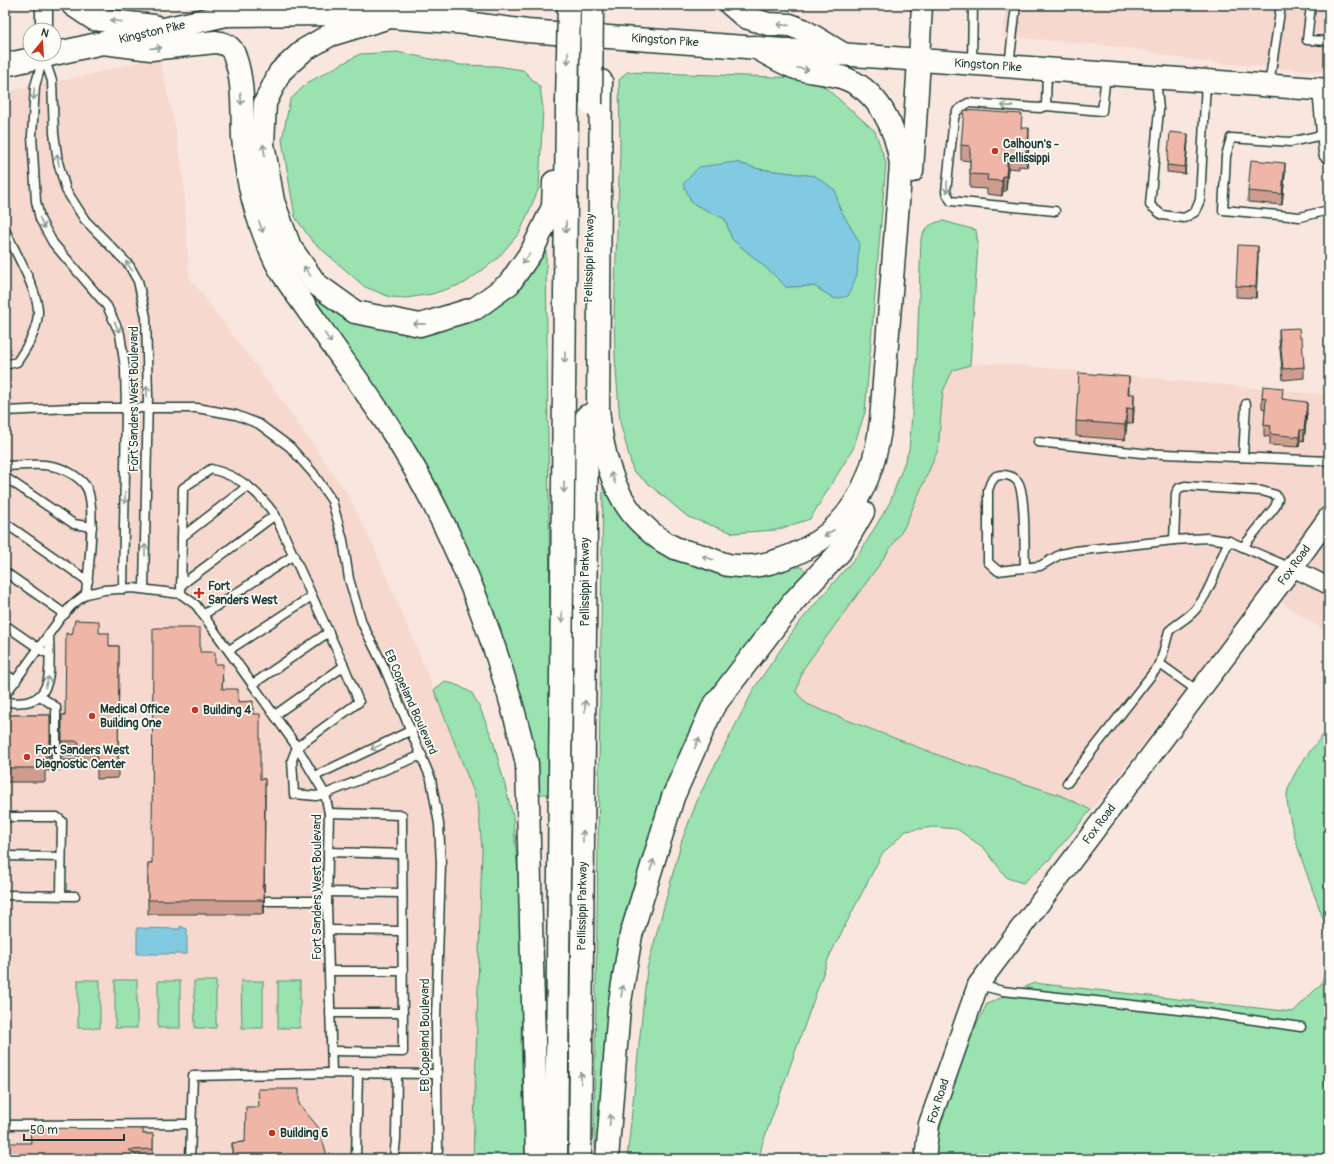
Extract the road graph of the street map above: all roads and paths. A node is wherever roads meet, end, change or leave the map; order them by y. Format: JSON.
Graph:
{"nodes":[{"id":1,"x":44,"y":5,"type":"edge"},
{"id":2,"x":73,"y":5,"type":"edge"},
{"id":3,"x":429,"y":5,"type":"edge"},
{"id":4,"x":568,"y":5,"type":"edge"},
{"id":5,"x":731,"y":5,"type":"edge"},
{"id":6,"x":922,"y":5,"type":"edge"},
{"id":7,"x":973,"y":5,"type":"edge"},
{"id":8,"x":1016,"y":5,"type":"edge"},
{"id":9,"x":1281,"y":5,"type":"edge"},
{"id":10,"x":1311,"y":5,"type":"edge"},
{"id":11,"x":598,"y":9,"type":"edge"},
{"id":12,"x":232,"y":10,"type":"edge"},
{"id":13,"x":390,"y":17,"type":"junction"},
{"id":14,"x":44,"y":22,"type":"edge"},
{"id":15,"x":466,"y":23,"type":"junction"},
{"id":16,"x":169,"y":28,"type":"junction"},
{"id":17,"x":1329,"y":41,"type":"edge"},
{"id":18,"x":103,"y":43,"type":"junction"},
{"id":19,"x":754,"y":48,"type":"junction"},
{"id":20,"x":62,"y":51,"type":"edge"},
{"id":21,"x":843,"y":54,"type":"junction"},
{"id":22,"x":22,"y":60,"type":"edge"},
{"id":23,"x":919,"y":60,"type":"junction"},
{"id":24,"x":42,"y":62,"type":"edge"},
{"id":25,"x":46,"y":62,"type":"edge"},
{"id":26,"x":5,"y":64,"type":"edge"},
{"id":27,"x":972,"y":64,"type":"junction"},
{"id":28,"x":1009,"y":67,"type":"junction"},
{"id":29,"x":1047,"y":70,"type":"junction"},
{"id":30,"x":1106,"y":74,"type":"junction"},
{"id":31,"x":1156,"y":77,"type":"junction"},
{"id":32,"x":1206,"y":81,"type":"junction"},
{"id":33,"x":1269,"y":85,"type":"junction"},
{"id":34,"x":1326,"y":90,"type":"edge"},
{"id":35,"x":567,"y":104,"type":"junction"},
{"id":36,"x":1046,"y":106,"type":"junction"},
{"id":37,"x":1327,"y":134,"type":"junction"},
{"id":38,"x":1329,"y":154,"type":"edge"},
{"id":39,"x":1329,"y":210,"type":"edge"},
{"id":40,"x":1055,"y":211,"type":"dead end"},
{"id":41,"x":5,"y":230,"type":"edge"},
{"id":42,"x":5,"y":365,"type":"edge"},
{"id":43,"x":1246,"y":404,"type":"dead end"},
{"id":44,"x":147,"y":408,"type":"junction"},
{"id":45,"x":126,"y":409,"type":"junction"},
{"id":46,"x":5,"y":411,"type":"edge"},
{"id":47,"x":1038,"y":442,"type":"dead end"},
{"id":48,"x":1243,"y":457,"type":"junction"},
{"id":49,"x":1329,"y":461,"type":"edge"},
{"id":50,"x":5,"y":466,"type":"edge"},
{"id":51,"x":5,"y":477,"type":"edge"},
{"id":52,"x":248,"y":486,"type":"junction"},
{"id":53,"x":275,"y":515,"type":"junction"},
{"id":54,"x":1329,"y":517,"type":"edge"},
{"id":55,"x":5,"y":523,"type":"edge"},
{"id":56,"x":92,"y":527,"type":"junction"},
{"id":57,"x":182,"y":537,"type":"junction"},
{"id":58,"x":1174,"y":540,"type":"junction"},
{"id":59,"x":1229,"y":541,"type":"junction"},
{"id":60,"x":1243,"y":547,"type":"junction"},
{"id":61,"x":294,"y":555,"type":"junction"},
{"id":62,"x":1025,"y":568,"type":"junction"},
{"id":63,"x":1292,"y":568,"type":"junction"},
{"id":64,"x":5,"y":572,"type":"edge"},
{"id":65,"x":88,"y":581,"type":"junction"},
{"id":66,"x":181,"y":585,"type":"junction"},
{"id":67,"x":1329,"y":586,"type":"edge"},
{"id":68,"x":123,"y":589,"type":"junction"},
{"id":69,"x":144,"y":589,"type":"junction"},
{"id":70,"x":86,"y":594,"type":"junction"},
{"id":71,"x":181,"y":594,"type":"junction"},
{"id":72,"x":312,"y":596,"type":"junction"},
{"id":73,"x":65,"y":614,"type":"junction"},
{"id":74,"x":203,"y":615,"type":"junction"},
{"id":75,"x":5,"y":625,"type":"edge"},
{"id":76,"x":328,"y":632,"type":"junction"},
{"id":77,"x":49,"y":636,"type":"junction"},
{"id":78,"x":40,"y":649,"type":"junction"},
{"id":79,"x":229,"y":650,"type":"junction"},
{"id":80,"x":49,"y":656,"type":"junction"},
{"id":81,"x":1160,"y":664,"type":"junction"},
{"id":82,"x":344,"y":666,"type":"junction"},
{"id":83,"x":5,"y":674,"type":"edge"},
{"id":84,"x":16,"y":681,"type":"junction"},
{"id":85,"x":253,"y":684,"type":"junction"},
{"id":86,"x":1199,"y":692,"type":"junction"},
{"id":87,"x":5,"y":695,"type":"edge"},
{"id":88,"x":40,"y":696,"type":"junction"},
{"id":89,"x":5,"y":700,"type":"edge"},
{"id":90,"x":275,"y":715,"type":"junction"},
{"id":91,"x":412,"y":730,"type":"junction"},
{"id":92,"x":297,"y":747,"type":"junction"},
{"id":93,"x":422,"y":755,"type":"junction"},
{"id":94,"x":77,"y":765,"type":"dead end"},
{"id":95,"x":316,"y":776,"type":"junction"},
{"id":96,"x":1067,"y":783,"type":"dead end"},
{"id":97,"x":325,"y":794,"type":"junction"},
{"id":98,"x":329,"y":813,"type":"junction"},
{"id":99,"x":5,"y":817,"type":"edge"},
{"id":100,"x":328,"y":852,"type":"junction"},
{"id":101,"x":402,"y":854,"type":"junction"},
{"id":102,"x":5,"y":856,"type":"edge"},
{"id":103,"x":61,"y":857,"type":"junction"},
{"id":104,"x":328,"y":892,"type":"junction"},
{"id":105,"x":402,"y":893,"type":"junction"},
{"id":106,"x":5,"y":895,"type":"edge"},
{"id":107,"x":61,"y":895,"type":"junction"},
{"id":108,"x":75,"y":896,"type":"dead end"},
{"id":109,"x":267,"y":901,"type":"dead end"},
{"id":110,"x":327,"y":901,"type":"junction"},
{"id":111,"x":328,"y":930,"type":"junction"},
{"id":112,"x":402,"y":931,"type":"junction"},
{"id":113,"x":329,"y":971,"type":"junction"},
{"id":114,"x":403,"y":971,"type":"junction"},
{"id":115,"x":978,"y":985,"type":"junction"},
{"id":116,"x":330,"y":1013,"type":"junction"},
{"id":117,"x":403,"y":1013,"type":"junction"},
{"id":118,"x":1301,"y":1028,"type":"dead end"},
{"id":119,"x":332,"y":1051,"type":"junction"},
{"id":120,"x":332,"y":1073,"type":"junction"},
{"id":121,"x":358,"y":1073,"type":"junction"},
{"id":122,"x":397,"y":1074,"type":"junction"},
{"id":123,"x":437,"y":1074,"type":"junction"},
{"id":124,"x":191,"y":1124,"type":"junction"},
{"id":125,"x":5,"y":1125,"type":"edge"},
{"id":126,"x":190,"y":1159,"type":"edge"},
{"id":127,"x":356,"y":1159,"type":"edge"},
{"id":128,"x":394,"y":1159,"type":"edge"},
{"id":129,"x":437,"y":1159,"type":"edge"},
{"id":130,"x":537,"y":1159,"type":"edge"},
{"id":131,"x":556,"y":1159,"type":"edge"},
{"id":132,"x":580,"y":1159,"type":"edge"},
{"id":133,"x":607,"y":1159,"type":"edge"},
{"id":134,"x":925,"y":1159,"type":"edge"}],
"edges":[{"from":1,"to":14,"type":"street"},
{"from":16,"to":2,"type":"main road","one_way":true},
{"from":3,"to":15,"type":"main road"},
{"from":4,"to":35,"type":"main road","name":"Pellissippi Parkway","one_way":true,"bridge":true},
{"from":21,"to":5,"type":"main road","one_way":true},
{"from":6,"to":23,"type":"street"},
{"from":7,"to":27,"type":"lane"},
{"from":8,"to":28,"type":"lane"},
{"from":9,"to":33,"type":"lane"},
{"from":10,"to":17,"type":"lane"},
{"from":19,"to":11,"type":"main road","one_way":true},
{"from":132,"to":11,"type":"main road","name":"Pellissippi Parkway","one_way":true,"bridge":true},
{"from":12,"to":13,"type":"main road","name":"Kingston Pike"},
{"from":12,"to":16,"type":"main road","name":"Kingston Pike"},
{"from":13,"to":15,"type":"main road","name":"Kingston Pike"},
{"from":35,"to":13,"type":"main road","one_way":true},
{"from":15,"to":19,"type":"main road","name":"Kingston Pike"},
{"from":16,"to":18,"type":"main road","name":"Kingston Pike"},
{"from":18,"to":20,"type":"main road","name":"Kingston Pike"},
{"from":18,"to":130,"type":"main road","one_way":true},
{"from":19,"to":21,"type":"main road","name":"Kingston Pike"},
{"from":21,"to":23,"type":"main road","name":"Kingston Pike"},
{"from":22,"to":26,"type":"main road","name":"Kingston Pike"},
{"from":23,"to":27,"type":"main road","name":"Kingston Pike"},
{"from":133,"to":23,"type":"main road","one_way":true},
{"from":24,"to":45,"type":"lane","name":"Fort Sanders West Boulevard","one_way":true},
{"from":44,"to":25,"type":"lane","name":"Fort Sanders West Boulevard","one_way":true},
{"from":27,"to":28,"type":"main road","name":"Kingston Pike"},
{"from":28,"to":29,"type":"main road","name":"Kingston Pike"},
{"from":29,"to":30,"type":"main road","name":"Kingston Pike"},
{"from":29,"to":36,"type":"lane"},
{"from":30,"to":31,"type":"main road","name":"Kingston Pike"},
{"from":30,"to":36,"type":"lane"},
{"from":31,"to":32,"type":"main road","name":"Kingston Pike"},
{"from":31,"to":32,"type":"lane"},
{"from":32,"to":33,"type":"main road","name":"Kingston Pike"},
{"from":33,"to":34,"type":"main road","name":"Kingston Pike"},
{"from":34,"to":37,"type":"street"},
{"from":35,"to":131,"type":"main road","name":"Pellissippi Parkway","one_way":true},
{"from":36,"to":40,"type":"lane","one_way":true},
{"from":37,"to":38,"type":"street"},
{"from":37,"to":39,"type":"lane"},
{"from":41,"to":42,"type":"lane"},
{"from":43,"to":48,"type":"lane"},
{"from":44,"to":45,"type":"lane","name":"EB Copeland Boulevard"},
{"from":69,"to":44,"type":"lane","name":"Fort Sanders West Boulevard","one_way":true},
{"from":44,"to":91,"type":"lane","name":"EB Copeland Boulevard"},
{"from":45,"to":46,"type":"lane","name":"EB Copeland Boulevard"},
{"from":45,"to":68,"type":"lane","name":"Fort Sanders West Boulevard","one_way":true},
{"from":47,"to":48,"type":"lane"},
{"from":48,"to":49,"type":"lane"},
{"from":50,"to":56,"type":"lane"},
{"from":51,"to":56,"type":"lane"},
{"from":52,"to":53,"type":"lane"},
{"from":52,"to":57,"type":"lane"},
{"from":52,"to":57,"type":"lane"},
{"from":53,"to":61,"type":"lane"},
{"from":53,"to":66,"type":"lane"},
{"from":54,"to":63,"type":"street","name":"Fox Road"},
{"from":55,"to":65,"type":"lane"},
{"from":56,"to":65,"type":"lane"},
{"from":57,"to":66,"type":"lane"},
{"from":58,"to":59,"type":"lane"},
{"from":58,"to":60,"type":"lane"},
{"from":58,"to":62,"type":"lane"},
{"from":59,"to":60,"type":"lane"},
{"from":59,"to":81,"type":"lane"},
{"from":60,"to":63,"type":"lane"},
{"from":61,"to":72,"type":"lane"},
{"from":61,"to":74,"type":"lane"},
{"from":62,"to":62,"type":"lane"},
{"from":63,"to":67,"type":"street"},
{"from":63,"to":86,"type":"street","name":"Fox Road"},
{"from":64,"to":73,"type":"lane"},
{"from":65,"to":70,"type":"lane"},
{"from":66,"to":71,"type":"lane"},
{"from":68,"to":69,"type":"lane"},
{"from":68,"to":70,"type":"lane"},
{"from":69,"to":71,"type":"lane"},
{"from":70,"to":73,"type":"lane"},
{"from":71,"to":74,"type":"lane"},
{"from":72,"to":76,"type":"lane"},
{"from":72,"to":79,"type":"lane"},
{"from":73,"to":77,"type":"lane"},
{"from":74,"to":79,"type":"lane"},
{"from":75,"to":78,"type":"lane"},
{"from":76,"to":82,"type":"lane"},
{"from":76,"to":85,"type":"lane"},
{"from":77,"to":78,"type":"lane"},
{"from":77,"to":80,"type":"lane"},
{"from":78,"to":80,"type":"lane"},
{"from":78,"to":84,"type":"lane"},
{"from":79,"to":85,"type":"lane"},
{"from":88,"to":80,"type":"lane","one_way":true},
{"from":81,"to":86,"type":"lane"},
{"from":81,"to":96,"type":"lane"},
{"from":82,"to":90,"type":"lane"},
{"from":82,"to":92,"type":"lane"},
{"from":83,"to":84,"type":"lane"},
{"from":84,"to":87,"type":"lane"},
{"from":85,"to":90,"type":"lane"},
{"from":86,"to":115,"type":"street","name":"Fox Road"},
{"from":88,"to":89,"type":"lane"},
{"from":88,"to":94,"type":"lane"},
{"from":90,"to":92,"type":"lane"},
{"from":91,"to":93,"type":"lane","name":"EB Copeland Boulevard"},
{"from":91,"to":95,"type":"lane","one_way":true},
{"from":92,"to":95,"type":"lane"},
{"from":92,"to":97,"type":"lane","name":"Fort Sanders West Boulevard"},
{"from":93,"to":97,"type":"lane"},
{"from":93,"to":123,"type":"lane","name":"EB Copeland Boulevard"},
{"from":95,"to":97,"type":"lane"},
{"from":97,"to":98,"type":"lane","name":"Fort Sanders West Boulevard"},
{"from":98,"to":100,"type":"lane","name":"Fort Sanders West Boulevard"},
{"from":98,"to":101,"type":"lane"},
{"from":99,"to":103,"type":"lane"},
{"from":100,"to":101,"type":"lane"},
{"from":100,"to":104,"type":"lane","name":"Fort Sanders West Boulevard"},
{"from":101,"to":105,"type":"lane"},
{"from":102,"to":103,"type":"lane"},
{"from":103,"to":107,"type":"lane"},
{"from":104,"to":105,"type":"lane"},
{"from":104,"to":110,"type":"lane","name":"Fort Sanders West Boulevard"},
{"from":105,"to":112,"type":"lane"},
{"from":106,"to":107,"type":"lane"},
{"from":107,"to":108,"type":"lane"},
{"from":109,"to":110,"type":"lane"},
{"from":110,"to":111,"type":"lane","name":"Fort Sanders West Boulevard"},
{"from":111,"to":112,"type":"lane"},
{"from":111,"to":113,"type":"lane","name":"Fort Sanders West Boulevard"},
{"from":112,"to":114,"type":"lane"},
{"from":113,"to":114,"type":"lane"},
{"from":113,"to":116,"type":"lane","name":"Fort Sanders West Boulevard"},
{"from":114,"to":117,"type":"lane"},
{"from":115,"to":118,"type":"lane"},
{"from":115,"to":134,"type":"street","name":"Fox Road"},
{"from":116,"to":117,"type":"lane"},
{"from":116,"to":119,"type":"lane","name":"Fort Sanders West Boulevard"},
{"from":117,"to":119,"type":"lane"},
{"from":119,"to":120,"type":"lane","name":"Fort Sanders West Boulevard"},
{"from":120,"to":121,"type":"lane"},
{"from":120,"to":124,"type":"lane"},
{"from":121,"to":122,"type":"lane"},
{"from":121,"to":127,"type":"lane"},
{"from":122,"to":123,"type":"lane"},
{"from":122,"to":128,"type":"lane"},
{"from":123,"to":129,"type":"lane","name":"EB Copeland Boulevard"},
{"from":124,"to":125,"type":"lane"},
{"from":124,"to":126,"type":"lane"}]}
